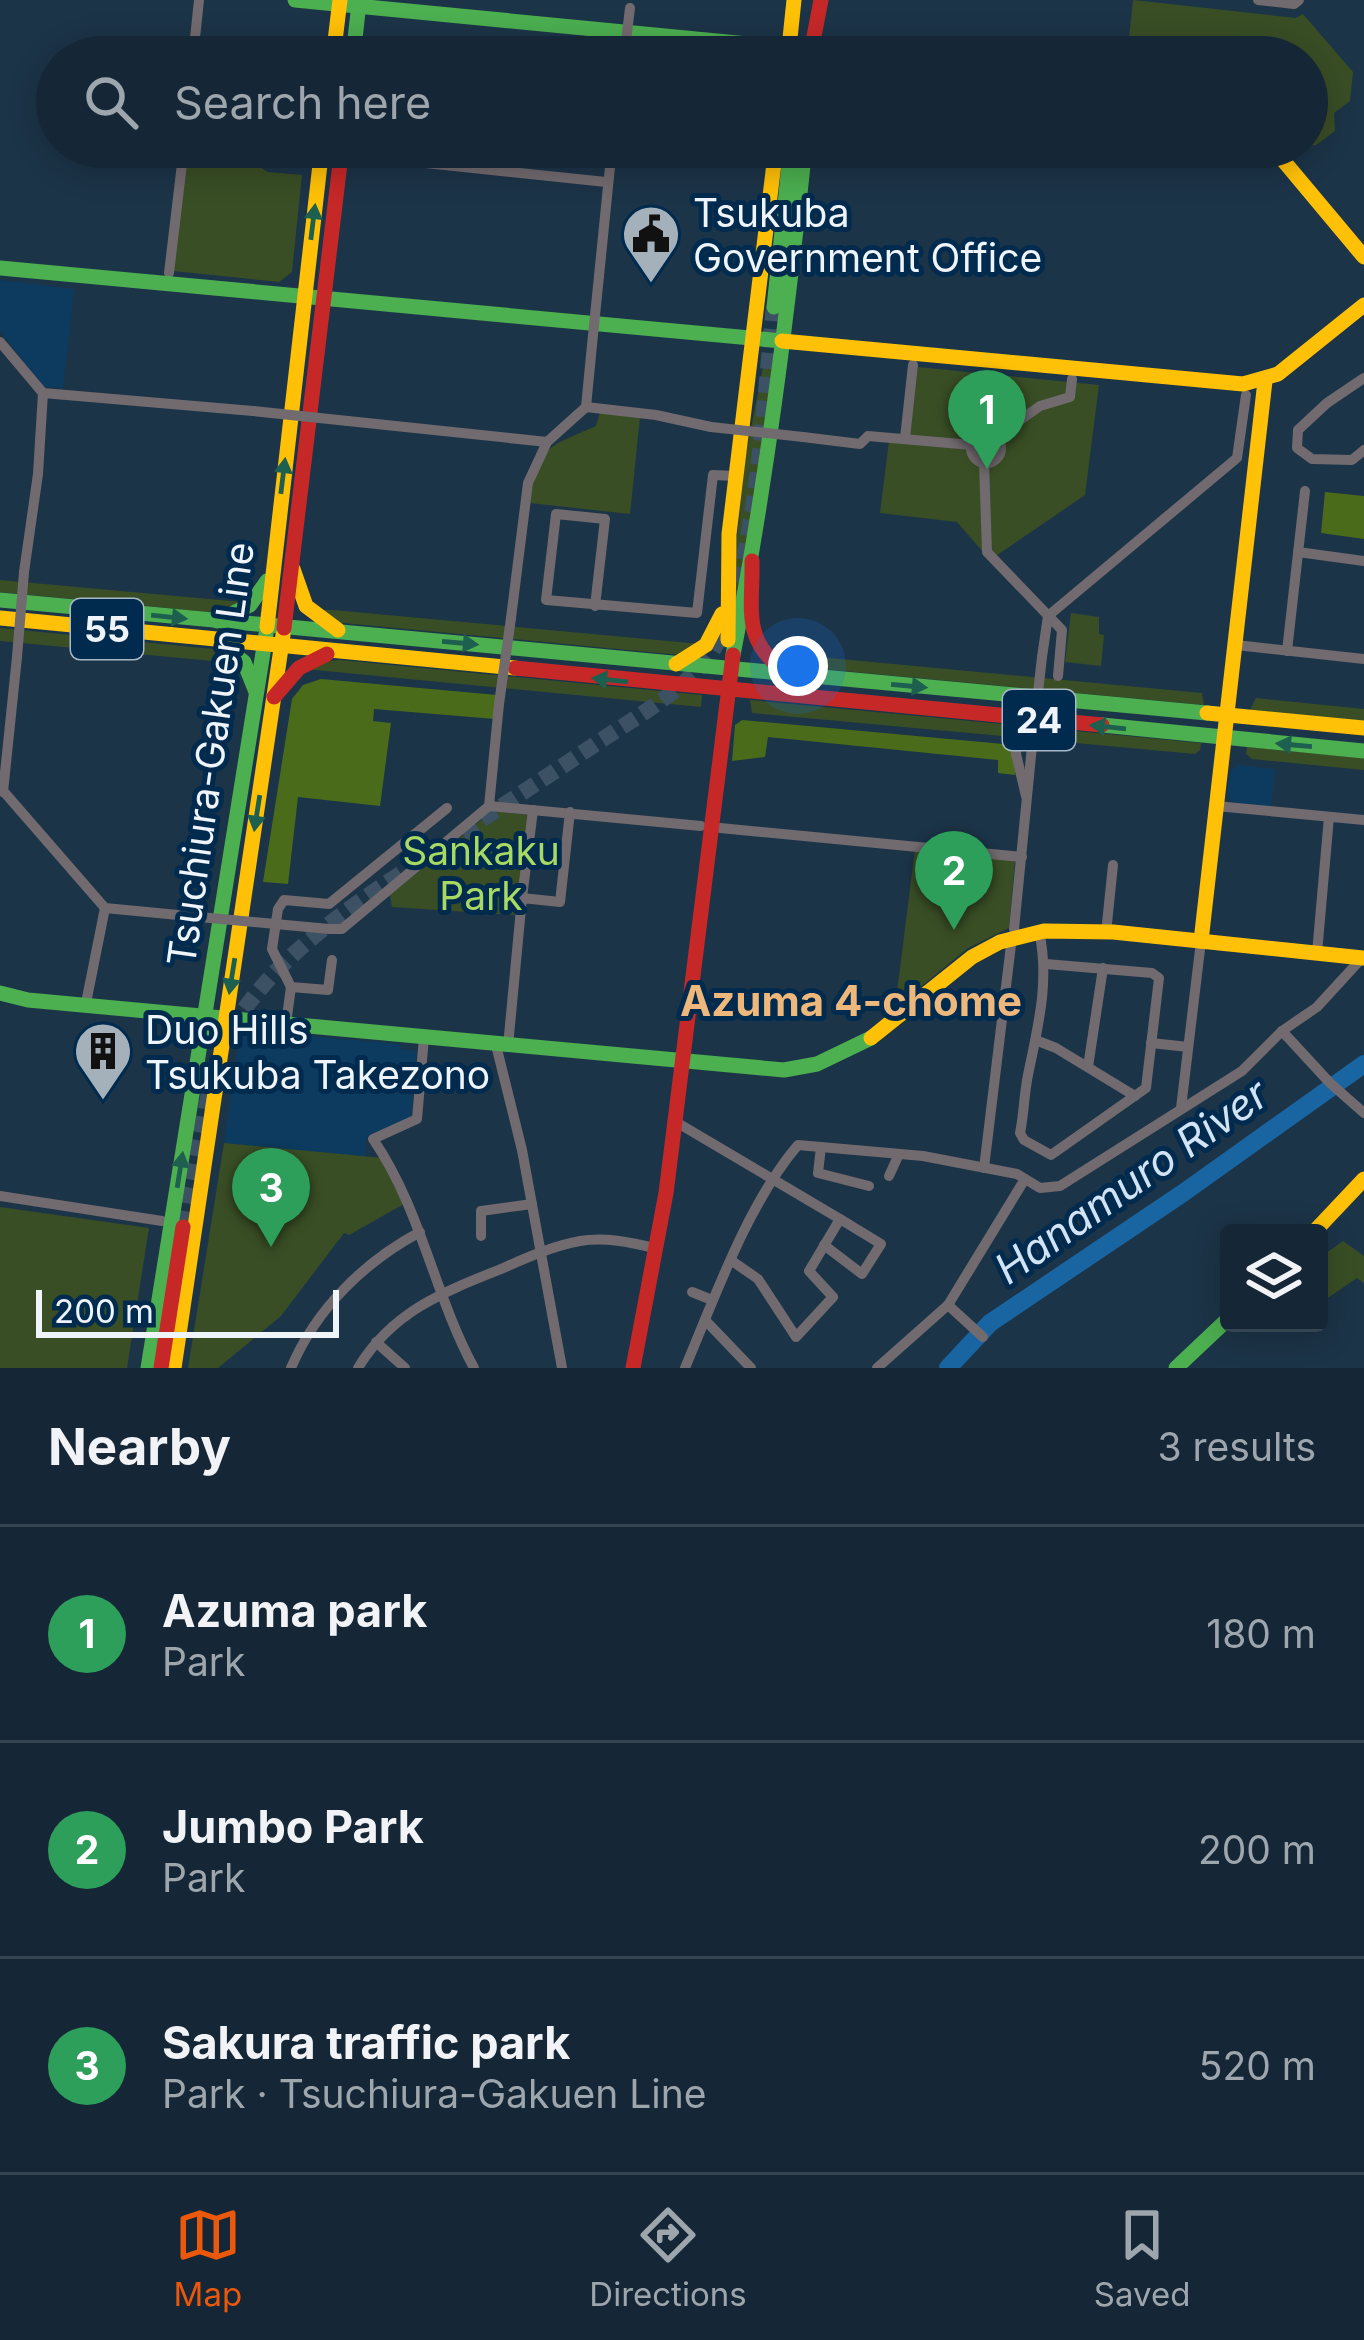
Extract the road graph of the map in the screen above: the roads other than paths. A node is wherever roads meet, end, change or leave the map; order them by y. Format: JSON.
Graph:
{"nodes":[{"id":1,"x":199,"y":0,"type":"edge"},
{"id":2,"x":295,"y":0,"type":"edge"},
{"id":3,"x":794,"y":0,"type":"edge"},
{"id":4,"x":821,"y":0,"type":"edge"},
{"id":5,"x":1258,"y":0,"type":"edge"},
{"id":6,"x":1299,"y":0,"type":"edge"},
{"id":7,"x":339,"y":2,"type":"edge"},
{"id":8,"x":359,"y":4,"type":"edge"},
{"id":9,"x":631,"y":4,"type":"edge"},
{"id":10,"x":195,"y":36,"type":"edge"},
{"id":11,"x":335,"y":36,"type":"edge"},
{"id":12,"x":355,"y":36,"type":"edge"},
{"id":13,"x":627,"y":36,"type":"edge"},
{"id":14,"x":634,"y":36,"type":"edge"},
{"id":15,"x":791,"y":36,"type":"edge"},
{"id":16,"x":815,"y":36,"type":"edge"},
{"id":17,"x":182,"y":168,"type":"edge"},
{"id":18,"x":319,"y":168,"type":"edge"},
{"id":19,"x":340,"y":168,"type":"edge"},
{"id":20,"x":473,"y":168,"type":"edge"},
{"id":21,"x":608,"y":168,"type":"edge"},
{"id":22,"x":773,"y":168,"type":"edge"},
{"id":23,"x":789,"y":168,"type":"edge"},
{"id":24,"x":803,"y":168,"type":"edge"},
{"id":25,"x":1290,"y":168,"type":"edge"},
{"id":26,"x":606,"y":182,"type":"junction"},
{"id":27,"x":1364,"y":257,"type":"edge"},
{"id":28,"x":0,"y":268,"type":"edge"},
{"id":29,"x":169,"y":273,"type":"dead end"},
{"id":30,"x":304,"y":297,"type":"junction"},
{"id":31,"x":325,"y":298,"type":"junction"},
{"id":32,"x":1364,"y":305,"type":"edge"},
{"id":33,"x":774,"y":307,"type":"tunnel mouth"},
{"id":34,"x":753,"y":339,"type":"junction"},
{"id":35,"x":0,"y":342,"type":"edge"},
{"id":36,"x":785,"y":342,"type":"junction"},
{"id":37,"x":913,"y":365,"type":"dead end"},
{"id":38,"x":1364,"y":378,"type":"edge"},
{"id":39,"x":1072,"y":379,"type":"dead end"},
{"id":40,"x":1265,"y":381,"type":"junction"},
{"id":41,"x":43,"y":393,"type":"junction"},
{"id":42,"x":1246,"y":395,"type":"dead end"},
{"id":43,"x":586,"y":407,"type":"junction"},
{"id":44,"x":996,"y":437,"type":"junction"},
{"id":45,"x":905,"y":438,"type":"junction"},
{"id":46,"x":547,"y":442,"type":"junction"},
{"id":47,"x":972,"y":445,"type":"junction"},
{"id":48,"x":1364,"y":450,"type":"edge"},
{"id":49,"x":984,"y":462,"type":"junction"},
{"id":50,"x":736,"y":476,"type":"junction"},
{"id":51,"x":1305,"y":491,"type":"dead end"},
{"id":52,"x":1298,"y":552,"type":"junction"},
{"id":53,"x":273,"y":561,"type":"junction"},
{"id":54,"x":752,"y":561,"type":"junction"},
{"id":55,"x":1364,"y":561,"type":"edge"},
{"id":56,"x":293,"y":569,"type":"junction"},
{"id":57,"x":726,"y":599,"type":"junction"},
{"id":58,"x":0,"y":600,"type":"edge"},
{"id":59,"x":595,"y":606,"type":"junction"},
{"id":60,"x":1048,"y":616,"type":"junction"},
{"id":61,"x":0,"y":618,"type":"edge"},
{"id":62,"x":214,"y":630,"type":"junction"},
{"id":63,"x":344,"y":633,"type":"junction"},
{"id":64,"x":275,"y":636,"type":"junction"},
{"id":65,"x":1236,"y":645,"type":"junction"},
{"id":66,"x":1286,"y":650,"type":"junction"},
{"id":67,"x":334,"y":652,"type":"junction"},
{"id":68,"x":1364,"y":658,"type":"edge"},
{"id":69,"x":676,"y":664,"type":"junction"},
{"id":70,"x":728,"y":669,"type":"junction"},
{"id":71,"x":792,"y":676,"type":"junction"},
{"id":72,"x":1058,"y":676,"type":"dead end"},
{"id":73,"x":726,"y":691,"type":"junction"},
{"id":74,"x":266,"y":696,"type":"junction"},
{"id":75,"x":1228,"y":716,"type":"junction"},
{"id":76,"x":1364,"y":728,"type":"edge"},
{"id":77,"x":1225,"y":739,"type":"junction"},
{"id":78,"x":1017,"y":742,"type":"dead end"},
{"id":79,"x":1364,"y":751,"type":"edge"},
{"id":80,"x":3,"y":792,"type":"edge"},
{"id":81,"x":1027,"y":799,"type":"junction"},
{"id":82,"x":489,"y":806,"type":"junction"},
{"id":83,"x":1216,"y":806,"type":"junction"},
{"id":84,"x":447,"y":808,"type":"dead end"},
{"id":85,"x":533,"y":809,"type":"junction"},
{"id":86,"x":570,"y":812,"type":"junction"},
{"id":87,"x":1329,"y":817,"type":"junction"},
{"id":88,"x":1364,"y":820,"type":"edge"},
{"id":89,"x":701,"y":826,"type":"dead end"},
{"id":90,"x":720,"y":828,"type":"dead end"},
{"id":91,"x":1022,"y":857,"type":"junction"},
{"id":92,"x":1113,"y":865,"type":"dead end"},
{"id":93,"x":522,"y":898,"type":"junction"},
{"id":94,"x":104,"y":908,"type":"junction"},
{"id":95,"x":1014,"y":929,"type":"dead end"},
{"id":96,"x":1039,"y":931,"type":"junction"},
{"id":97,"x":1106,"y":933,"type":"junction"},
{"id":98,"x":1201,"y":941,"type":"junction"},
{"id":99,"x":1011,"y":945,"type":"dead end"},
{"id":100,"x":1317,"y":953,"type":"junction"},
{"id":101,"x":1364,"y":957,"type":"edge"},
{"id":102,"x":332,"y":960,"type":"dead end"},
{"id":103,"x":1046,"y":964,"type":"junction"},
{"id":104,"x":1103,"y":968,"type":"junction"},
{"id":105,"x":291,"y":987,"type":"junction"},
{"id":106,"x":0,"y":993,"type":"edge"},
{"id":107,"x":87,"y":998,"type":"dead end"},
{"id":108,"x":205,"y":1016,"type":"junction"},
{"id":109,"x":225,"y":1018,"type":"junction"},
{"id":110,"x":286,"y":1024,"type":"junction"},
{"id":111,"x":1282,"y":1030,"type":"junction"},
{"id":112,"x":424,"y":1037,"type":"junction"},
{"id":113,"x":1038,"y":1041,"type":"junction"},
{"id":114,"x":1150,"y":1043,"type":"junction"},
{"id":115,"x":502,"y":1045,"type":"junction"},
{"id":116,"x":1188,"y":1047,"type":"junction"},
{"id":117,"x":683,"y":1061,"type":"junction"},
{"id":118,"x":1088,"y":1067,"type":"junction"},
{"id":119,"x":1135,"y":1096,"type":"junction"},
{"id":120,"x":1181,"y":1108,"type":"junction"},
{"id":121,"x":1364,"y":1113,"type":"edge"},
{"id":122,"x":676,"y":1122,"type":"junction"},
{"id":123,"x":821,"y":1147,"type":"junction"},
{"id":124,"x":898,"y":1154,"type":"junction"},
{"id":125,"x":984,"y":1168,"type":"junction"},
{"id":126,"x":774,"y":1176,"type":"junction"},
{"id":127,"x":889,"y":1176,"type":"dead end"},
{"id":128,"x":1025,"y":1179,"type":"junction"},
{"id":129,"x":1364,"y":1179,"type":"edge"},
{"id":130,"x":869,"y":1186,"type":"dead end"},
{"id":131,"x":0,"y":1196,"type":"edge"},
{"id":132,"x":532,"y":1204,"type":"junction"},
{"id":133,"x":840,"y":1219,"type":"junction"},
{"id":134,"x":162,"y":1221,"type":"dead end"},
{"id":135,"x":1322,"y":1224,"type":"edge"},
{"id":136,"x":183,"y":1227,"type":"tunnel mouth"},
{"id":137,"x":420,"y":1232,"type":"junction"},
{"id":138,"x":481,"y":1236,"type":"dead end"},
{"id":139,"x":824,"y":1245,"type":"junction"},
{"id":140,"x":654,"y":1248,"type":"junction"},
{"id":141,"x":541,"y":1252,"type":"junction"},
{"id":142,"x":732,"y":1262,"type":"junction"},
{"id":143,"x":692,"y":1292,"type":"dead end"},
{"id":144,"x":440,"y":1294,"type":"junction"},
{"id":145,"x":712,"y":1300,"type":"junction"},
{"id":146,"x":948,"y":1305,"type":"junction"},
{"id":147,"x":705,"y":1320,"type":"junction"},
{"id":148,"x":1220,"y":1326,"type":"edge"},
{"id":149,"x":979,"y":1334,"type":"dead end"},
{"id":150,"x":376,"y":1342,"type":"junction"},
{"id":151,"x":148,"y":1368,"type":"edge"},
{"id":152,"x":161,"y":1368,"type":"edge"},
{"id":153,"x":174,"y":1368,"type":"edge"},
{"id":154,"x":291,"y":1368,"type":"edge"},
{"id":155,"x":358,"y":1368,"type":"edge"},
{"id":156,"x":405,"y":1368,"type":"edge"},
{"id":157,"x":474,"y":1368,"type":"edge"},
{"id":158,"x":562,"y":1368,"type":"edge"},
{"id":159,"x":633,"y":1368,"type":"edge"},
{"id":160,"x":685,"y":1368,"type":"edge"},
{"id":161,"x":751,"y":1368,"type":"edge"},
{"id":162,"x":877,"y":1368,"type":"edge"},
{"id":163,"x":1176,"y":1368,"type":"edge"}],
"edges":[{"from":1,"to":10,"type":"street"},
{"from":2,"to":7,"type":"main road"},
{"from":3,"to":15,"type":"main road"},
{"from":4,"to":16,"type":"main road"},
{"from":5,"to":6,"type":"street"},
{"from":7,"to":8,"type":"main road"},
{"from":7,"to":11,"type":"main road"},
{"from":8,"to":12,"type":"main road"},
{"from":8,"to":14,"type":"main road"},
{"from":9,"to":13,"type":"street","bridge":true},
{"from":17,"to":29,"type":"street"},
{"from":30,"to":18,"type":"main road","name":"Tsuchiura-Gakuen Line","one_way":true},
{"from":19,"to":31,"type":"main road","name":"Tsuchiura-Gakuen Line"},
{"from":20,"to":26,"type":"street","bridge":true},
{"from":21,"to":26,"type":"street"},
{"from":22,"to":34,"type":"main road"},
{"from":23,"to":33,"type":"main road"},
{"from":24,"to":36,"type":"main road"},
{"from":25,"to":27,"type":"main road"},
{"from":26,"to":43,"type":"street","bridge":true},
{"from":28,"to":30,"type":"main road"},
{"from":30,"to":31,"type":"main road"},
{"from":53,"to":30,"type":"main road","name":"Tsuchiura-Gakuen Line","one_way":true},
{"from":31,"to":34,"type":"main road"},
{"from":31,"to":56,"type":"main road","name":"Tsuchiura-Gakuen Line"},
{"from":32,"to":40,"type":"main road"},
{"from":34,"to":36,"type":"main road"},
{"from":34,"to":50,"type":"main road"},
{"from":35,"to":41,"type":"street"},
{"from":36,"to":40,"type":"main road"},
{"from":36,"to":54,"type":"main road"},
{"from":37,"to":45,"type":"street"},
{"from":38,"to":48,"type":"street"},
{"from":39,"to":44,"type":"street"},
{"from":40,"to":65,"type":"main road"},
{"from":41,"to":46,"type":"street","bridge":true},
{"from":41,"to":80,"type":"street","bridge":true},
{"from":42,"to":60,"type":"street"},
{"from":43,"to":45,"type":"street","bridge":true},
{"from":43,"to":46,"type":"street"},
{"from":44,"to":47,"type":"street"},
{"from":44,"to":49,"type":"street"},
{"from":45,"to":47,"type":"street"},
{"from":46,"to":82,"type":"street","bridge":true},
{"from":47,"to":49,"type":"street"},
{"from":49,"to":60,"type":"street"},
{"from":50,"to":57,"type":"main road"},
{"from":50,"to":59,"type":"street"},
{"from":51,"to":52,"type":"street"},
{"from":52,"to":55,"type":"street"},
{"from":52,"to":66,"type":"street"},
{"from":53,"to":62,"type":"main road"},
{"from":53,"to":64,"type":"main road","name":"Tsuchiura-Gakuen Line"},
{"from":54,"to":70,"type":"main road"},
{"from":54,"to":71,"type":"main road"},
{"from":56,"to":63,"type":"main road"},
{"from":56,"to":64,"type":"main road","name":"Tsuchiura-Gakuen Line"},
{"from":57,"to":69,"type":"main road"},
{"from":57,"to":70,"type":"main road"},
{"from":58,"to":62,"type":"main road","number":"55","one_way":true},
{"from":59,"to":59,"type":"street"},
{"from":60,"to":72,"type":"street"},
{"from":60,"to":81,"type":"street","bridge":true},
{"from":61,"to":62,"type":"main road","number":"55"},
{"from":62,"to":64,"type":"main road","number":"55"},
{"from":62,"to":74,"type":"main road"},
{"from":63,"to":64,"type":"main road","number":"24"},
{"from":63,"to":69,"type":"main road","number":"24","one_way":true},
{"from":64,"to":67,"type":"main road","number":"24"},
{"from":64,"to":74,"type":"main road","name":"Tsuchiura-Gakuen Line"},
{"from":65,"to":66,"type":"street"},
{"from":65,"to":75,"type":"main road"},
{"from":66,"to":68,"type":"street"},
{"from":73,"to":67,"type":"main road","number":"24","one_way":true},
{"from":67,"to":74,"type":"main road"},
{"from":69,"to":70,"type":"main road","number":"24"},
{"from":70,"to":71,"type":"main road","number":"24"},
{"from":70,"to":73,"type":"main road"},
{"from":71,"to":75,"type":"main road","number":"24","one_way":true},
{"from":77,"to":73,"type":"main road","number":"24","one_way":true},
{"from":73,"to":117,"type":"main road"},
{"from":74,"to":108,"type":"main road","name":"Tsuchiura-Gakuen Line"},
{"from":74,"to":109,"type":"main road","name":"Tsuchiura-Gakuen Line","one_way":true},
{"from":75,"to":76,"type":"main road","number":"24"},
{"from":75,"to":77,"type":"main road"},
{"from":79,"to":77,"type":"main road","number":"24","one_way":true},
{"from":77,"to":83,"type":"main road"},
{"from":78,"to":81,"type":"street"},
{"from":80,"to":94,"type":"street"},
{"from":81,"to":91,"type":"street"},
{"from":82,"to":85,"type":"street"},
{"from":82,"to":94,"type":"street","bridge":true},
{"from":83,"to":87,"type":"street"},
{"from":83,"to":98,"type":"main road"},
{"from":84,"to":105,"type":"street"},
{"from":85,"to":86,"type":"street"},
{"from":85,"to":93,"type":"street"},
{"from":86,"to":89,"type":"street"},
{"from":86,"to":93,"type":"street"},
{"from":87,"to":88,"type":"street"},
{"from":87,"to":100,"type":"street"},
{"from":90,"to":91,"type":"street"},
{"from":91,"to":95,"type":"street"},
{"from":92,"to":97,"type":"street"},
{"from":93,"to":115,"type":"street"},
{"from":94,"to":107,"type":"street"},
{"from":96,"to":97,"type":"main road"},
{"from":96,"to":103,"type":"street"},
{"from":96,"to":117,"type":"main road"},
{"from":97,"to":98,"type":"main road"},
{"from":98,"to":100,"type":"main road"},
{"from":98,"to":116,"type":"street"},
{"from":99,"to":125,"type":"street"},
{"from":100,"to":101,"type":"main road"},
{"from":101,"to":111,"type":"street"},
{"from":102,"to":105,"type":"street"},
{"from":103,"to":104,"type":"street"},
{"from":103,"to":113,"type":"street"},
{"from":104,"to":114,"type":"street"},
{"from":104,"to":118,"type":"street"},
{"from":105,"to":110,"type":"street"},
{"from":106,"to":108,"type":"main road"},
{"from":108,"to":109,"type":"main road"},
{"from":151,"to":108,"type":"main road","name":"Tsuchiura-Gakuen Line","one_way":true},
{"from":109,"to":110,"type":"main road"},
{"from":109,"to":153,"type":"main road","name":"Tsuchiura-Gakuen Line"},
{"from":110,"to":112,"type":"main road"},
{"from":111,"to":120,"type":"street"},
{"from":111,"to":121,"type":"street"},
{"from":112,"to":115,"type":"main road"},
{"from":112,"to":137,"type":"street"},
{"from":113,"to":118,"type":"street"},
{"from":113,"to":119,"type":"street"},
{"from":114,"to":116,"type":"street"},
{"from":114,"to":119,"type":"street"},
{"from":115,"to":117,"type":"main road"},
{"from":115,"to":132,"type":"street"},
{"from":116,"to":120,"type":"street"},
{"from":117,"to":122,"type":"main road"},
{"from":118,"to":119,"type":"street"},
{"from":120,"to":128,"type":"street"},
{"from":122,"to":126,"type":"street"},
{"from":122,"to":140,"type":"main road"},
{"from":123,"to":124,"type":"street"},
{"from":123,"to":126,"type":"street"},
{"from":123,"to":130,"type":"street"},
{"from":124,"to":125,"type":"street"},
{"from":124,"to":127,"type":"street"},
{"from":125,"to":128,"type":"street"},
{"from":126,"to":133,"type":"street"},
{"from":126,"to":142,"type":"street"},
{"from":128,"to":146,"type":"street"},
{"from":129,"to":135,"type":"main road"},
{"from":131,"to":134,"type":"street"},
{"from":132,"to":138,"type":"street"},
{"from":132,"to":141,"type":"street"},
{"from":133,"to":139,"type":"street"},
{"from":133,"to":139,"type":"street"},
{"from":136,"to":152,"type":"main road"},
{"from":137,"to":144,"type":"street"},
{"from":137,"to":154,"type":"street"},
{"from":139,"to":142,"type":"street"},
{"from":140,"to":141,"type":"street"},
{"from":140,"to":159,"type":"main road"},
{"from":141,"to":144,"type":"street"},
{"from":141,"to":158,"type":"street"},
{"from":142,"to":145,"type":"street"},
{"from":143,"to":145,"type":"street"},
{"from":144,"to":150,"type":"street"},
{"from":144,"to":157,"type":"street"},
{"from":145,"to":147,"type":"street"},
{"from":146,"to":149,"type":"street"},
{"from":146,"to":162,"type":"street"},
{"from":147,"to":160,"type":"street"},
{"from":147,"to":161,"type":"street"},
{"from":148,"to":163,"type":"main road"},
{"from":150,"to":155,"type":"street"},
{"from":150,"to":156,"type":"street"}]}
